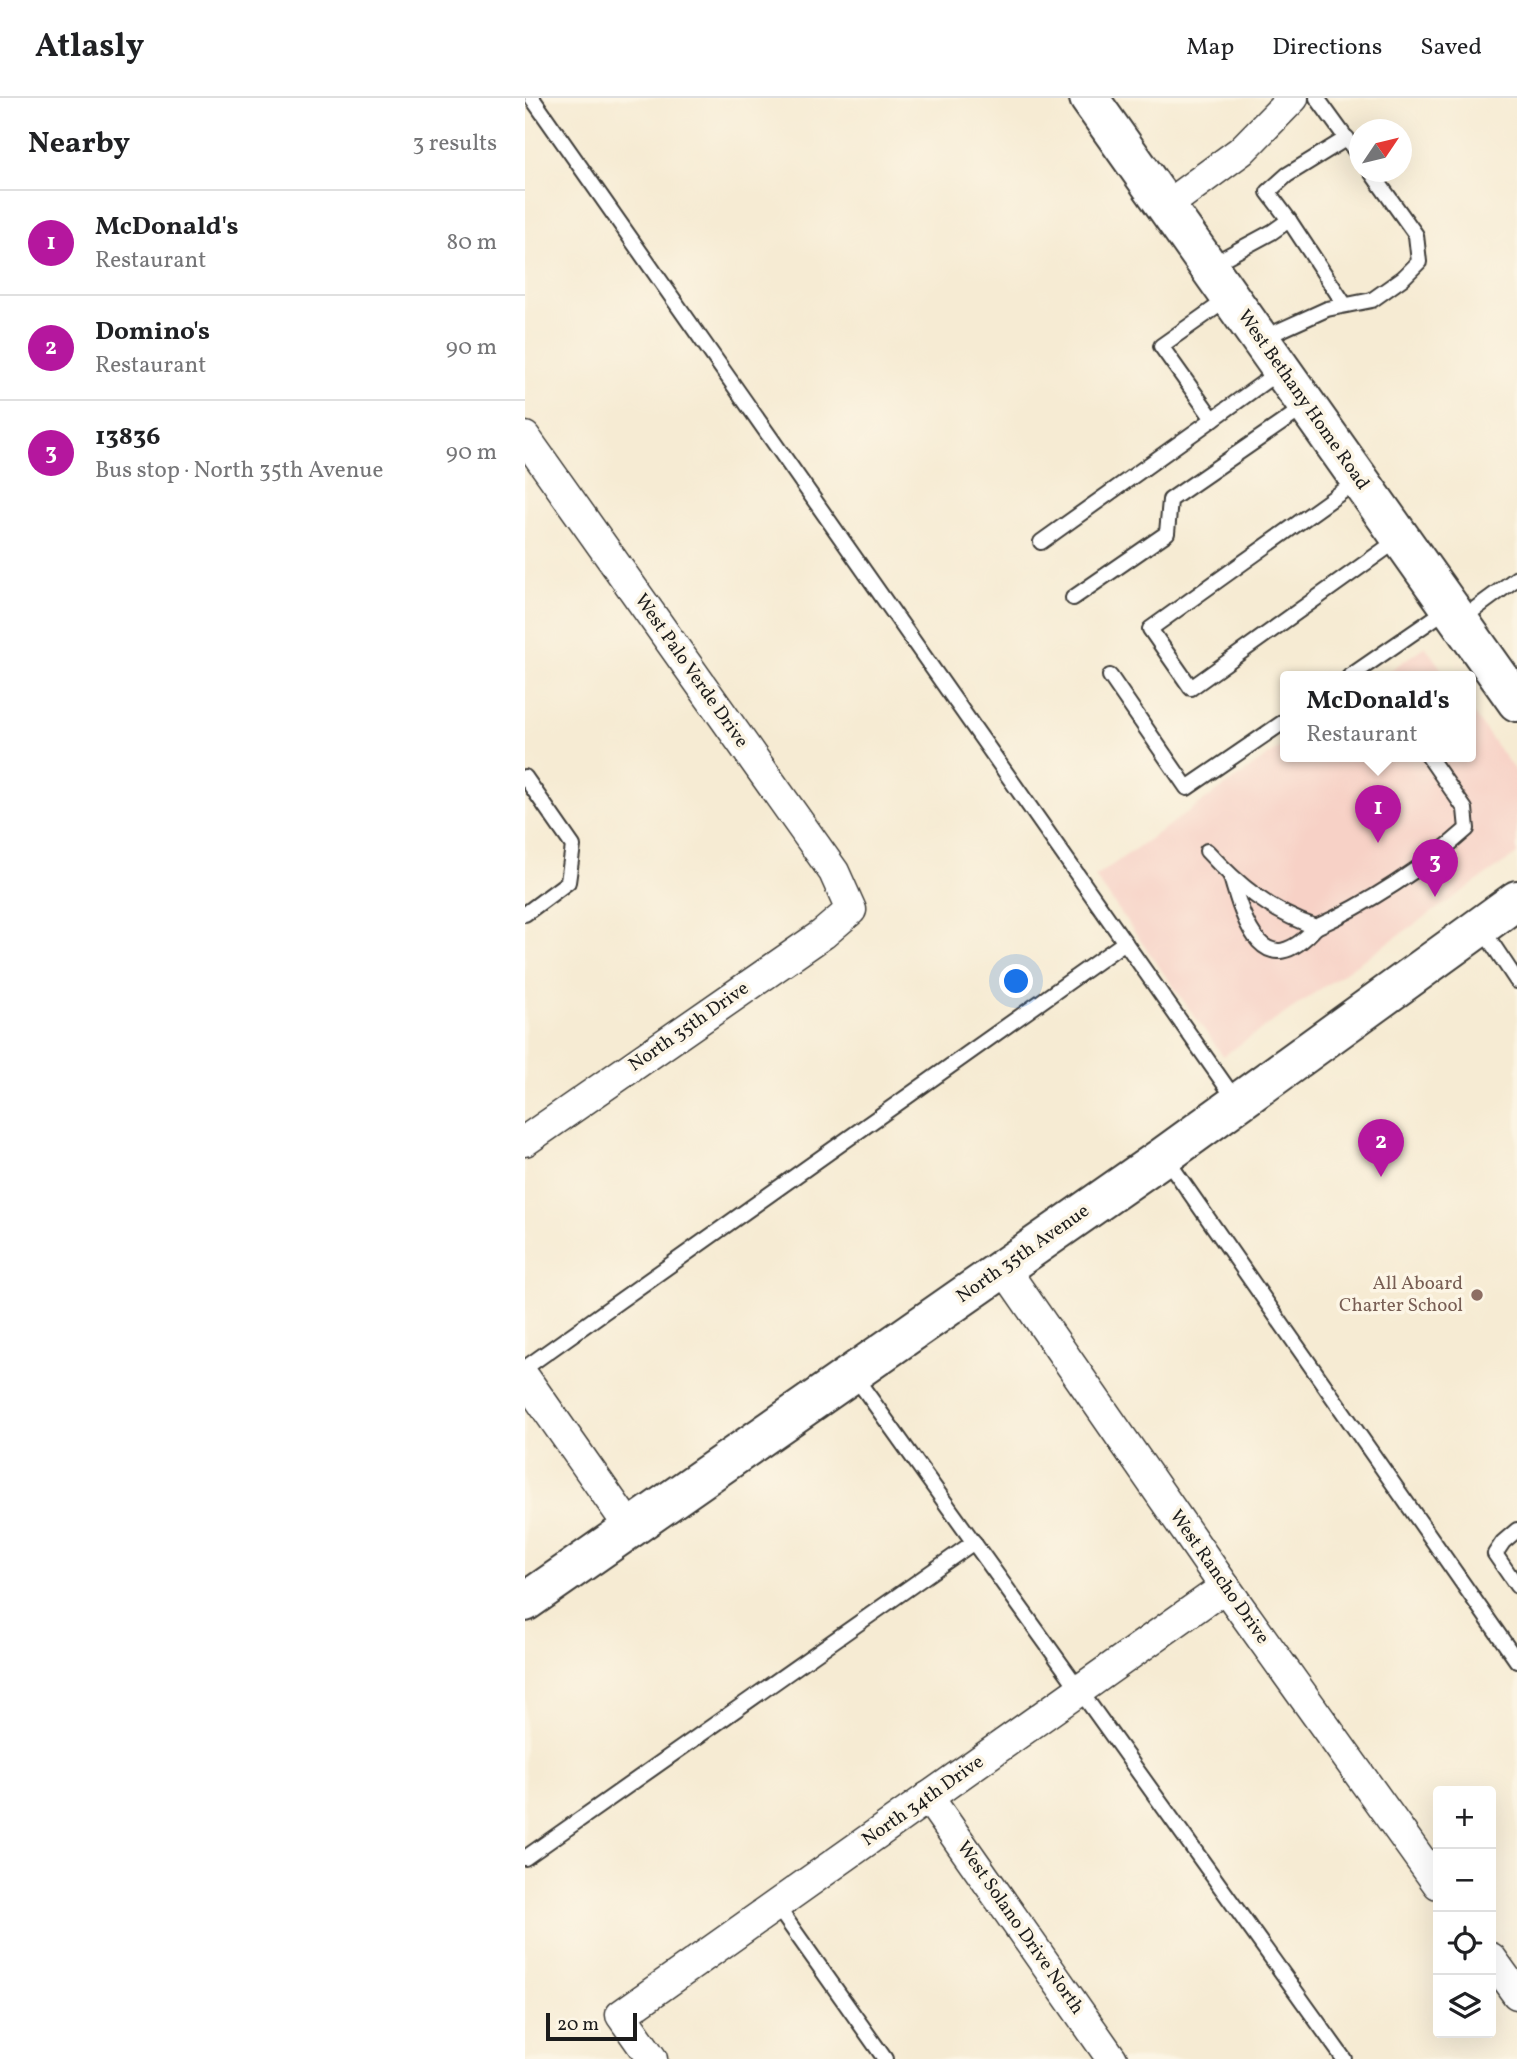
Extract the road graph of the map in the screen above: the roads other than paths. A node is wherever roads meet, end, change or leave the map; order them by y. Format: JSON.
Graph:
{"nodes":[{"id":1,"x":532,"y":98,"type":"edge"},
{"id":2,"x":1089,"y":98,"type":"edge"},
{"id":3,"x":1293,"y":98,"type":"edge"},
{"id":4,"x":1317,"y":98,"type":"edge"},
{"id":5,"x":1347,"y":138,"type":"junction"},
{"id":6,"x":1349,"y":141,"type":"edge"},
{"id":7,"x":1378,"y":182,"type":"edge"},
{"id":8,"x":1166,"y":206,"type":"junction"},
{"id":9,"x":1289,"y":220,"type":"junction"},
{"id":10,"x":1219,"y":282,"type":"junction"},
{"id":11,"x":1345,"y":305,"type":"junction"},
{"id":12,"x":1271,"y":355,"type":"junction"},
{"id":13,"x":1307,"y":405,"type":"junction"},
{"id":14,"x":1213,"y":419,"type":"junction"},
{"id":15,"x":525,"y":437,"type":"edge"},
{"id":16,"x":1359,"y":480,"type":"junction"},
{"id":17,"x":1400,"y":538,"type":"junction"},
{"id":18,"x":1041,"y":542,"type":"dead end"},
{"id":19,"x":1517,"y":578,"type":"edge"},
{"id":20,"x":1073,"y":598,"type":"dead end"},
{"id":21,"x":1455,"y":614,"type":"junction"},
{"id":22,"x":1359,"y":671,"type":"edge"},
{"id":23,"x":1111,"y":676,"type":"dead end"},
{"id":24,"x":1517,"y":702,"type":"edge"},
{"id":25,"x":1280,"y":724,"type":"edge"},
{"id":26,"x":1432,"y":762,"type":"edge"},
{"id":27,"x":525,"y":777,"type":"edge"},
{"id":28,"x":1207,"y":851,"type":"dead end"},
{"id":29,"x":1231,"y":877,"type":"junction"},
{"id":30,"x":1517,"y":900,"type":"edge"},
{"id":31,"x":851,"y":910,"type":"joint"},
{"id":32,"x":525,"y":914,"type":"edge"},
{"id":33,"x":1480,"y":926,"type":"junction"},
{"id":34,"x":1316,"y":927,"type":"junction"},
{"id":35,"x":1125,"y":942,"type":"junction"},
{"id":36,"x":1517,"y":981,"type":"edge"},
{"id":37,"x":1238,"y":1102,"type":"junction"},
{"id":38,"x":525,"y":1141,"type":"edge"},
{"id":39,"x":1164,"y":1156,"type":"junction"},
{"id":40,"x":1003,"y":1267,"type":"junction"},
{"id":41,"x":525,"y":1368,"type":"edge"},
{"id":42,"x":852,"y":1373,"type":"junction"},
{"id":43,"x":525,"y":1378,"type":"edge"},
{"id":44,"x":631,"y":1529,"type":"junction"},
{"id":45,"x":1517,"y":1530,"type":"edge"},
{"id":46,"x":974,"y":1542,"type":"junction"},
{"id":47,"x":1226,"y":1587,"type":"junction"},
{"id":48,"x":1517,"y":1587,"type":"edge"},
{"id":49,"x":525,"y":1602,"type":"edge"},
{"id":50,"x":1517,"y":1661,"type":"edge"},
{"id":51,"x":1080,"y":1689,"type":"junction"},
{"id":52,"x":928,"y":1797,"type":"junction"},
{"id":53,"x":525,"y":1858,"type":"edge"},
{"id":54,"x":1433,"y":1877,"type":"edge"},
{"id":55,"x":776,"y":1905,"type":"junction"},
{"id":56,"x":1496,"y":1965,"type":"edge"},
{"id":57,"x":1517,"y":1994,"type":"edge"},
{"id":58,"x":652,"y":2059,"type":"edge"},
{"id":59,"x":885,"y":2059,"type":"edge"},
{"id":60,"x":1112,"y":2059,"type":"edge"},
{"id":61,"x":1343,"y":2059,"type":"edge"}],
"edges":[{"from":1,"to":35,"type":"lane"},
{"from":2,"to":8,"type":"main road","name":"West Bethany Home Road"},
{"from":3,"to":8,"type":"street"},
{"from":4,"to":5,"type":"lane"},
{"from":5,"to":6,"type":"lane"},
{"from":5,"to":9,"type":"lane"},
{"from":7,"to":11,"type":"lane"},
{"from":8,"to":10,"type":"main road","name":"West Bethany Home Road"},
{"from":9,"to":10,"type":"lane"},
{"from":9,"to":11,"type":"lane"},
{"from":10,"to":12,"type":"main road","name":"West Bethany Home Road"},
{"from":10,"to":14,"type":"lane"},
{"from":11,"to":12,"type":"lane"},
{"from":12,"to":13,"type":"main road","name":"West Bethany Home Road"},
{"from":12,"to":14,"type":"lane"},
{"from":13,"to":16,"type":"main road","name":"West Bethany Home Road"},
{"from":13,"to":20,"type":"lane"},
{"from":14,"to":18,"type":"lane"},
{"from":15,"to":31,"type":"street","name":"West Palo Verde Drive"},
{"from":16,"to":17,"type":"main road","name":"West Bethany Home Road"},
{"from":16,"to":17,"type":"lane"},
{"from":17,"to":21,"type":"main road","name":"West Bethany Home Road"},
{"from":19,"to":21,"type":"lane"},
{"from":21,"to":22,"type":"lane"},
{"from":21,"to":24,"type":"main road","name":"West Bethany Home Road"},
{"from":23,"to":25,"type":"lane"},
{"from":26,"to":34,"type":"lane"},
{"from":27,"to":32,"type":"lane"},
{"from":28,"to":29,"type":"lane"},
{"from":29,"to":34,"type":"lane"},
{"from":29,"to":34,"type":"lane"},
{"from":30,"to":33,"type":"main road","name":"North 35th Avenue"},
{"from":31,"to":38,"type":"street","name":"North 35th Drive"},
{"from":33,"to":36,"type":"lane"},
{"from":33,"to":37,"type":"main road","name":"North 35th Avenue"},
{"from":35,"to":37,"type":"lane"},
{"from":35,"to":41,"type":"lane"},
{"from":37,"to":39,"type":"main road","name":"North 35th Avenue"},
{"from":39,"to":40,"type":"main road","name":"North 35th Avenue"},
{"from":39,"to":50,"type":"lane"},
{"from":40,"to":42,"type":"main road","name":"North 35th Avenue"},
{"from":40,"to":47,"type":"street","name":"West Rancho Drive"},
{"from":42,"to":44,"type":"main road","name":"North 35th Avenue"},
{"from":42,"to":46,"type":"lane"},
{"from":43,"to":44,"type":"street"},
{"from":44,"to":49,"type":"main road","name":"North 35th Avenue"},
{"from":45,"to":48,"type":"lane"},
{"from":46,"to":51,"type":"lane"},
{"from":46,"to":53,"type":"lane"},
{"from":47,"to":51,"type":"street","name":"North 34th Drive"},
{"from":47,"to":54,"type":"street","name":"West Rancho Drive"},
{"from":51,"to":52,"type":"street","name":"North 34th Drive"},
{"from":51,"to":61,"type":"lane"},
{"from":52,"to":55,"type":"street","name":"North 34th Drive"},
{"from":52,"to":60,"type":"street","name":"West Solano Drive North"},
{"from":55,"to":58,"type":"street","name":"North 34th Drive"},
{"from":55,"to":59,"type":"lane"},
{"from":56,"to":57,"type":"street"}]}
